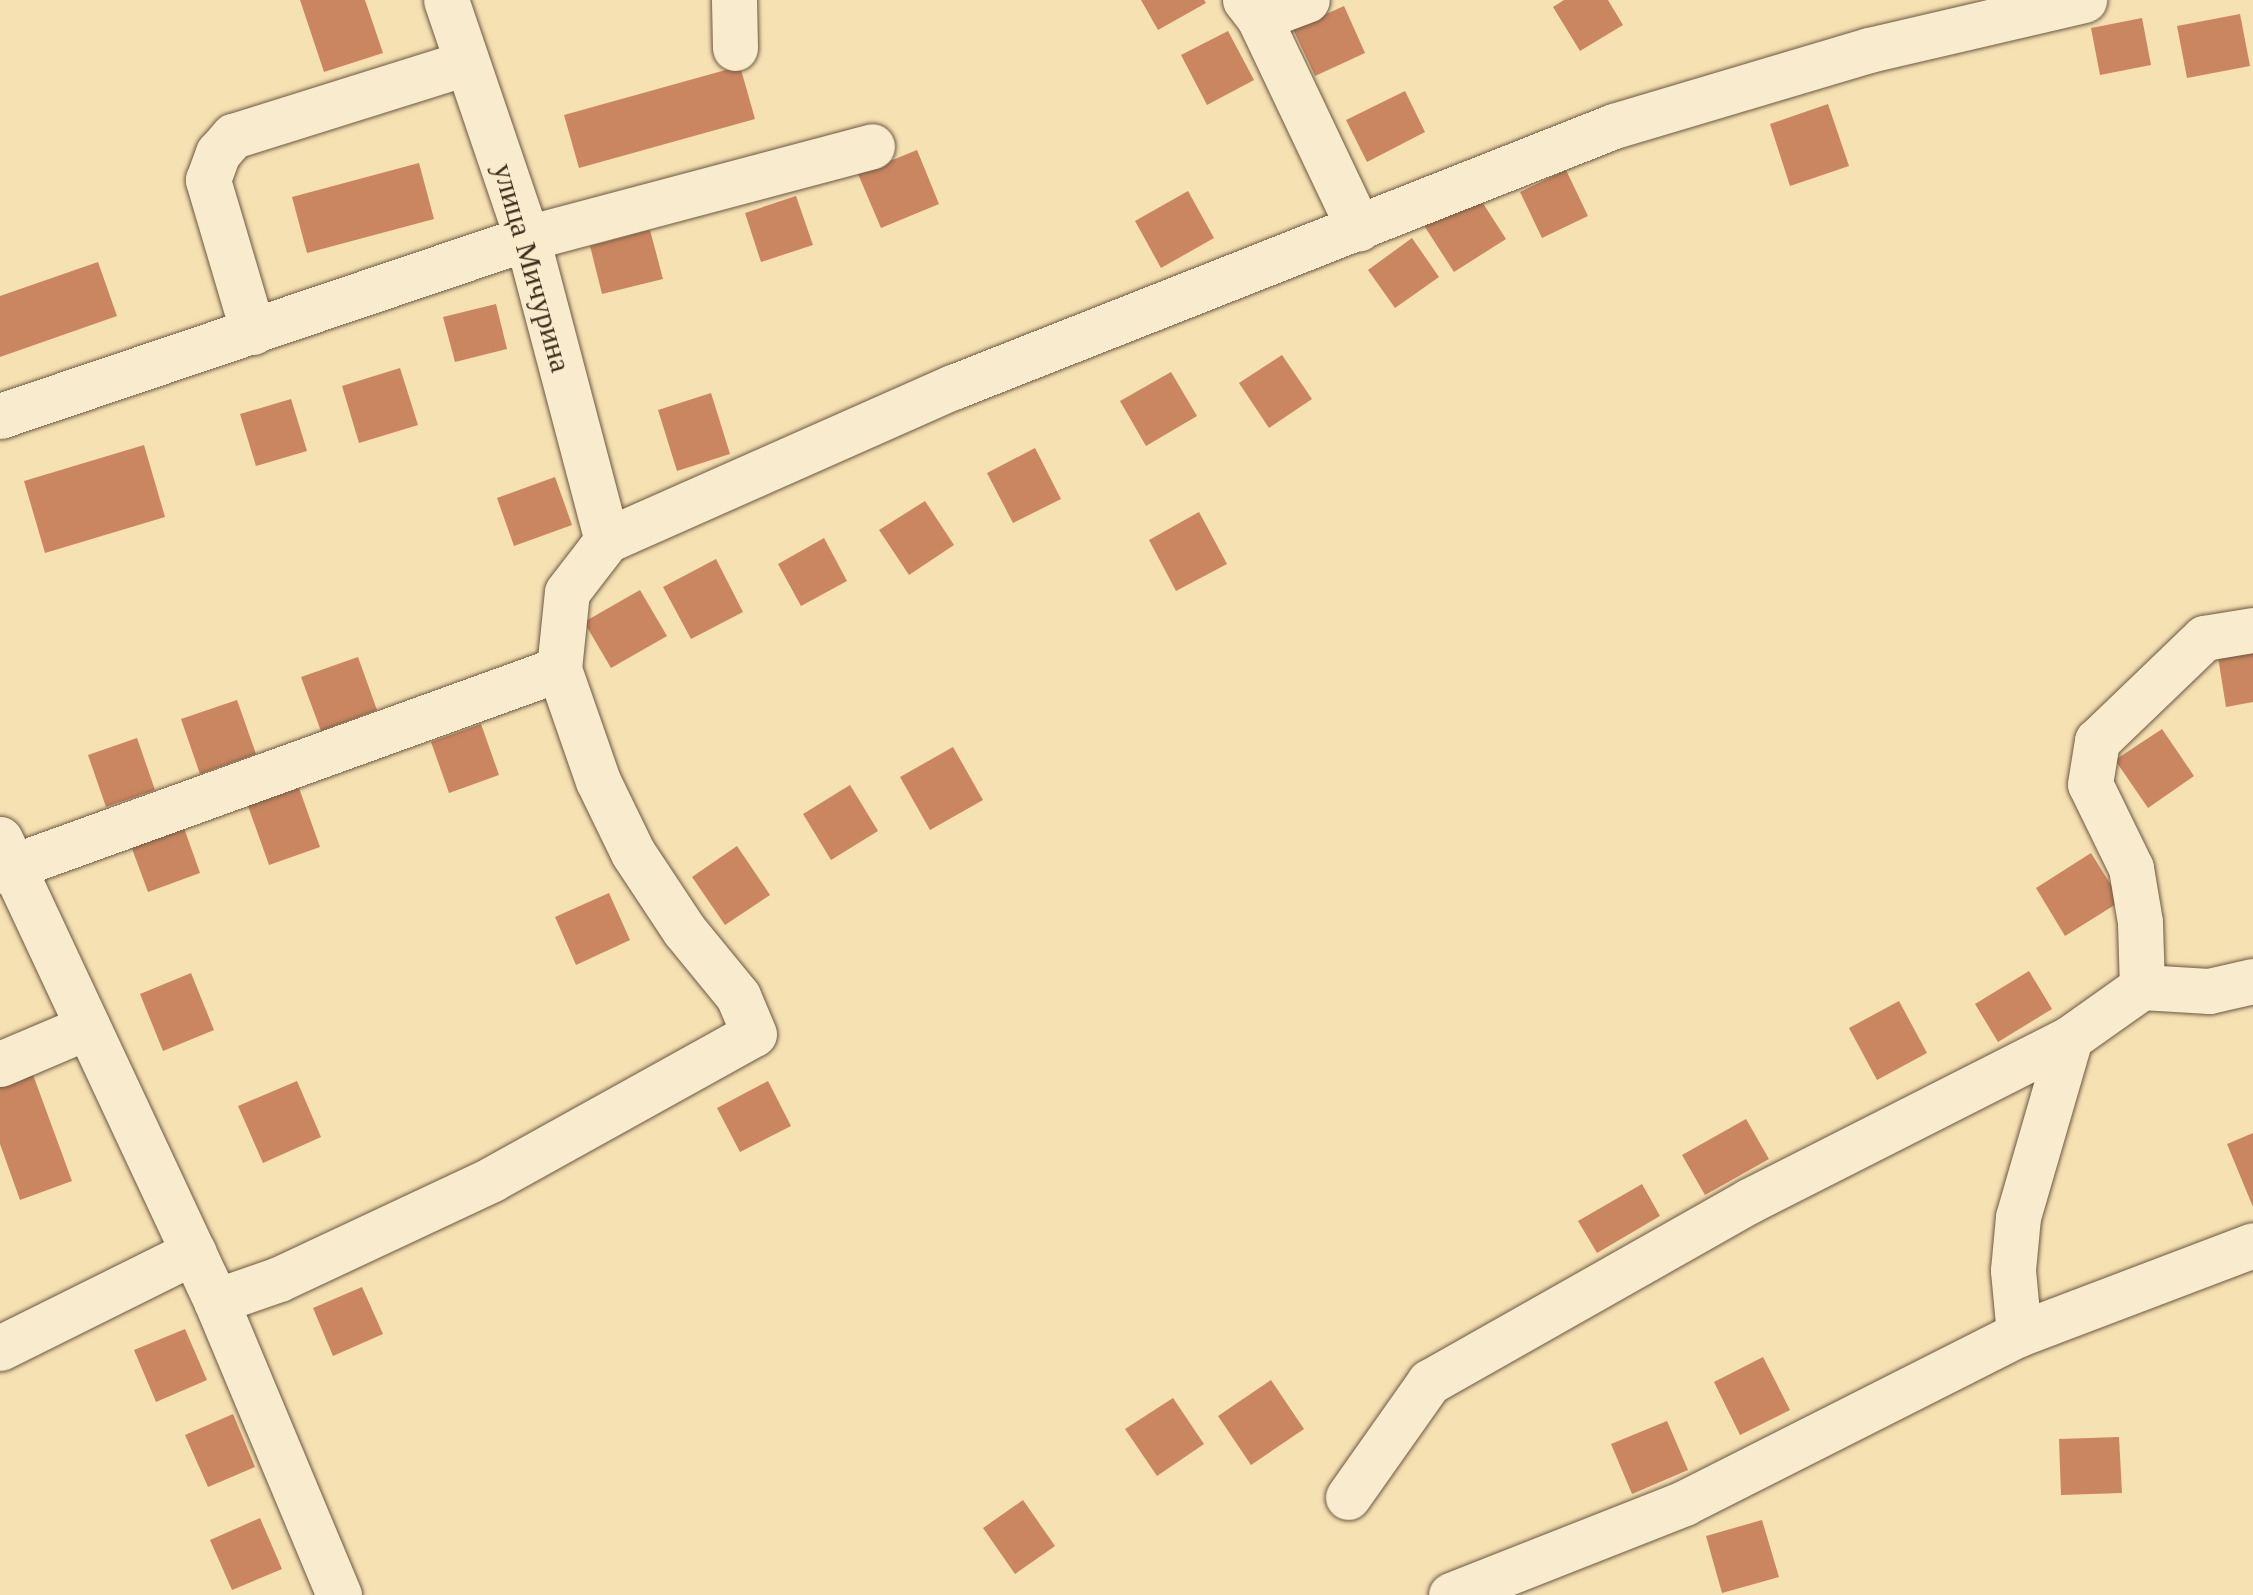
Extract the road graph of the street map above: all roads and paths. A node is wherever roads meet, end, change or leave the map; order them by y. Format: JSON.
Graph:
{"nodes":[{"id":1,"x":446,"y":0,"type":"edge"},
{"id":2,"x":734,"y":0,"type":"edge"},
{"id":3,"x":1308,"y":0,"type":"edge"},
{"id":4,"x":2084,"y":0,"type":"edge"},
{"id":5,"x":1252,"y":9,"type":"edge"},
{"id":6,"x":736,"y":48,"type":"dead end"},
{"id":7,"x":466,"y":63,"type":"junction"},
{"id":8,"x":872,"y":146,"type":"dead end"},
{"id":9,"x":1359,"y":229,"type":"junction"},
{"id":10,"x":527,"y":238,"type":"junction"},
{"id":11,"x":253,"y":332,"type":"junction"},
{"id":12,"x":0,"y":416,"type":"edge"},
{"id":13,"x":607,"y":540,"type":"junction"},
{"id":14,"x":2253,"y":630,"type":"edge"},
{"id":15,"x":559,"y":669,"type":"junction"},
{"id":16,"x":3,"y":859,"type":"edge"},
{"id":17,"x":2253,"y":981,"type":"edge"},
{"id":18,"x":2142,"y":987,"type":"junction"},
{"id":19,"x":87,"y":1027,"type":"junction"},
{"id":20,"x":2070,"y":1038,"type":"junction"},
{"id":21,"x":0,"y":1064,"type":"edge"},
{"id":22,"x":2253,"y":1244,"type":"edge"},
{"id":23,"x":193,"y":1252,"type":"junction"},
{"id":24,"x":216,"y":1302,"type":"junction"},
{"id":25,"x":2019,"y":1334,"type":"junction"},
{"id":26,"x":0,"y":1348,"type":"edge"},
{"id":27,"x":1348,"y":1497,"type":"dead end"},
{"id":28,"x":339,"y":1595,"type":"edge"},
{"id":29,"x":1451,"y":1595,"type":"edge"}],
"edges":[{"from":1,"to":7,"type":"street","name":"улица Мичурина"},
{"from":2,"to":6,"type":"street"},
{"from":3,"to":5,"type":"street"},
{"from":4,"to":9,"type":"street"},
{"from":5,"to":9,"type":"street"},
{"from":7,"to":10,"type":"street","name":"улица Мичурина"},
{"from":7,"to":11,"type":"street"},
{"from":8,"to":10,"type":"street"},
{"from":9,"to":13,"type":"street"},
{"from":10,"to":11,"type":"street"},
{"from":10,"to":13,"type":"street","name":"улица Мичурина"},
{"from":11,"to":12,"type":"street"},
{"from":13,"to":15,"type":"street"},
{"from":14,"to":18,"type":"street"},
{"from":15,"to":16,"type":"street"},
{"from":15,"to":24,"type":"street"},
{"from":16,"to":19,"type":"street"},
{"from":17,"to":18,"type":"street"},
{"from":18,"to":20,"type":"street"},
{"from":19,"to":21,"type":"street"},
{"from":19,"to":23,"type":"street"},
{"from":20,"to":25,"type":"street"},
{"from":20,"to":27,"type":"street"},
{"from":22,"to":25,"type":"street"},
{"from":23,"to":24,"type":"street"},
{"from":23,"to":26,"type":"street"},
{"from":24,"to":28,"type":"street"},
{"from":25,"to":29,"type":"street"}]}
